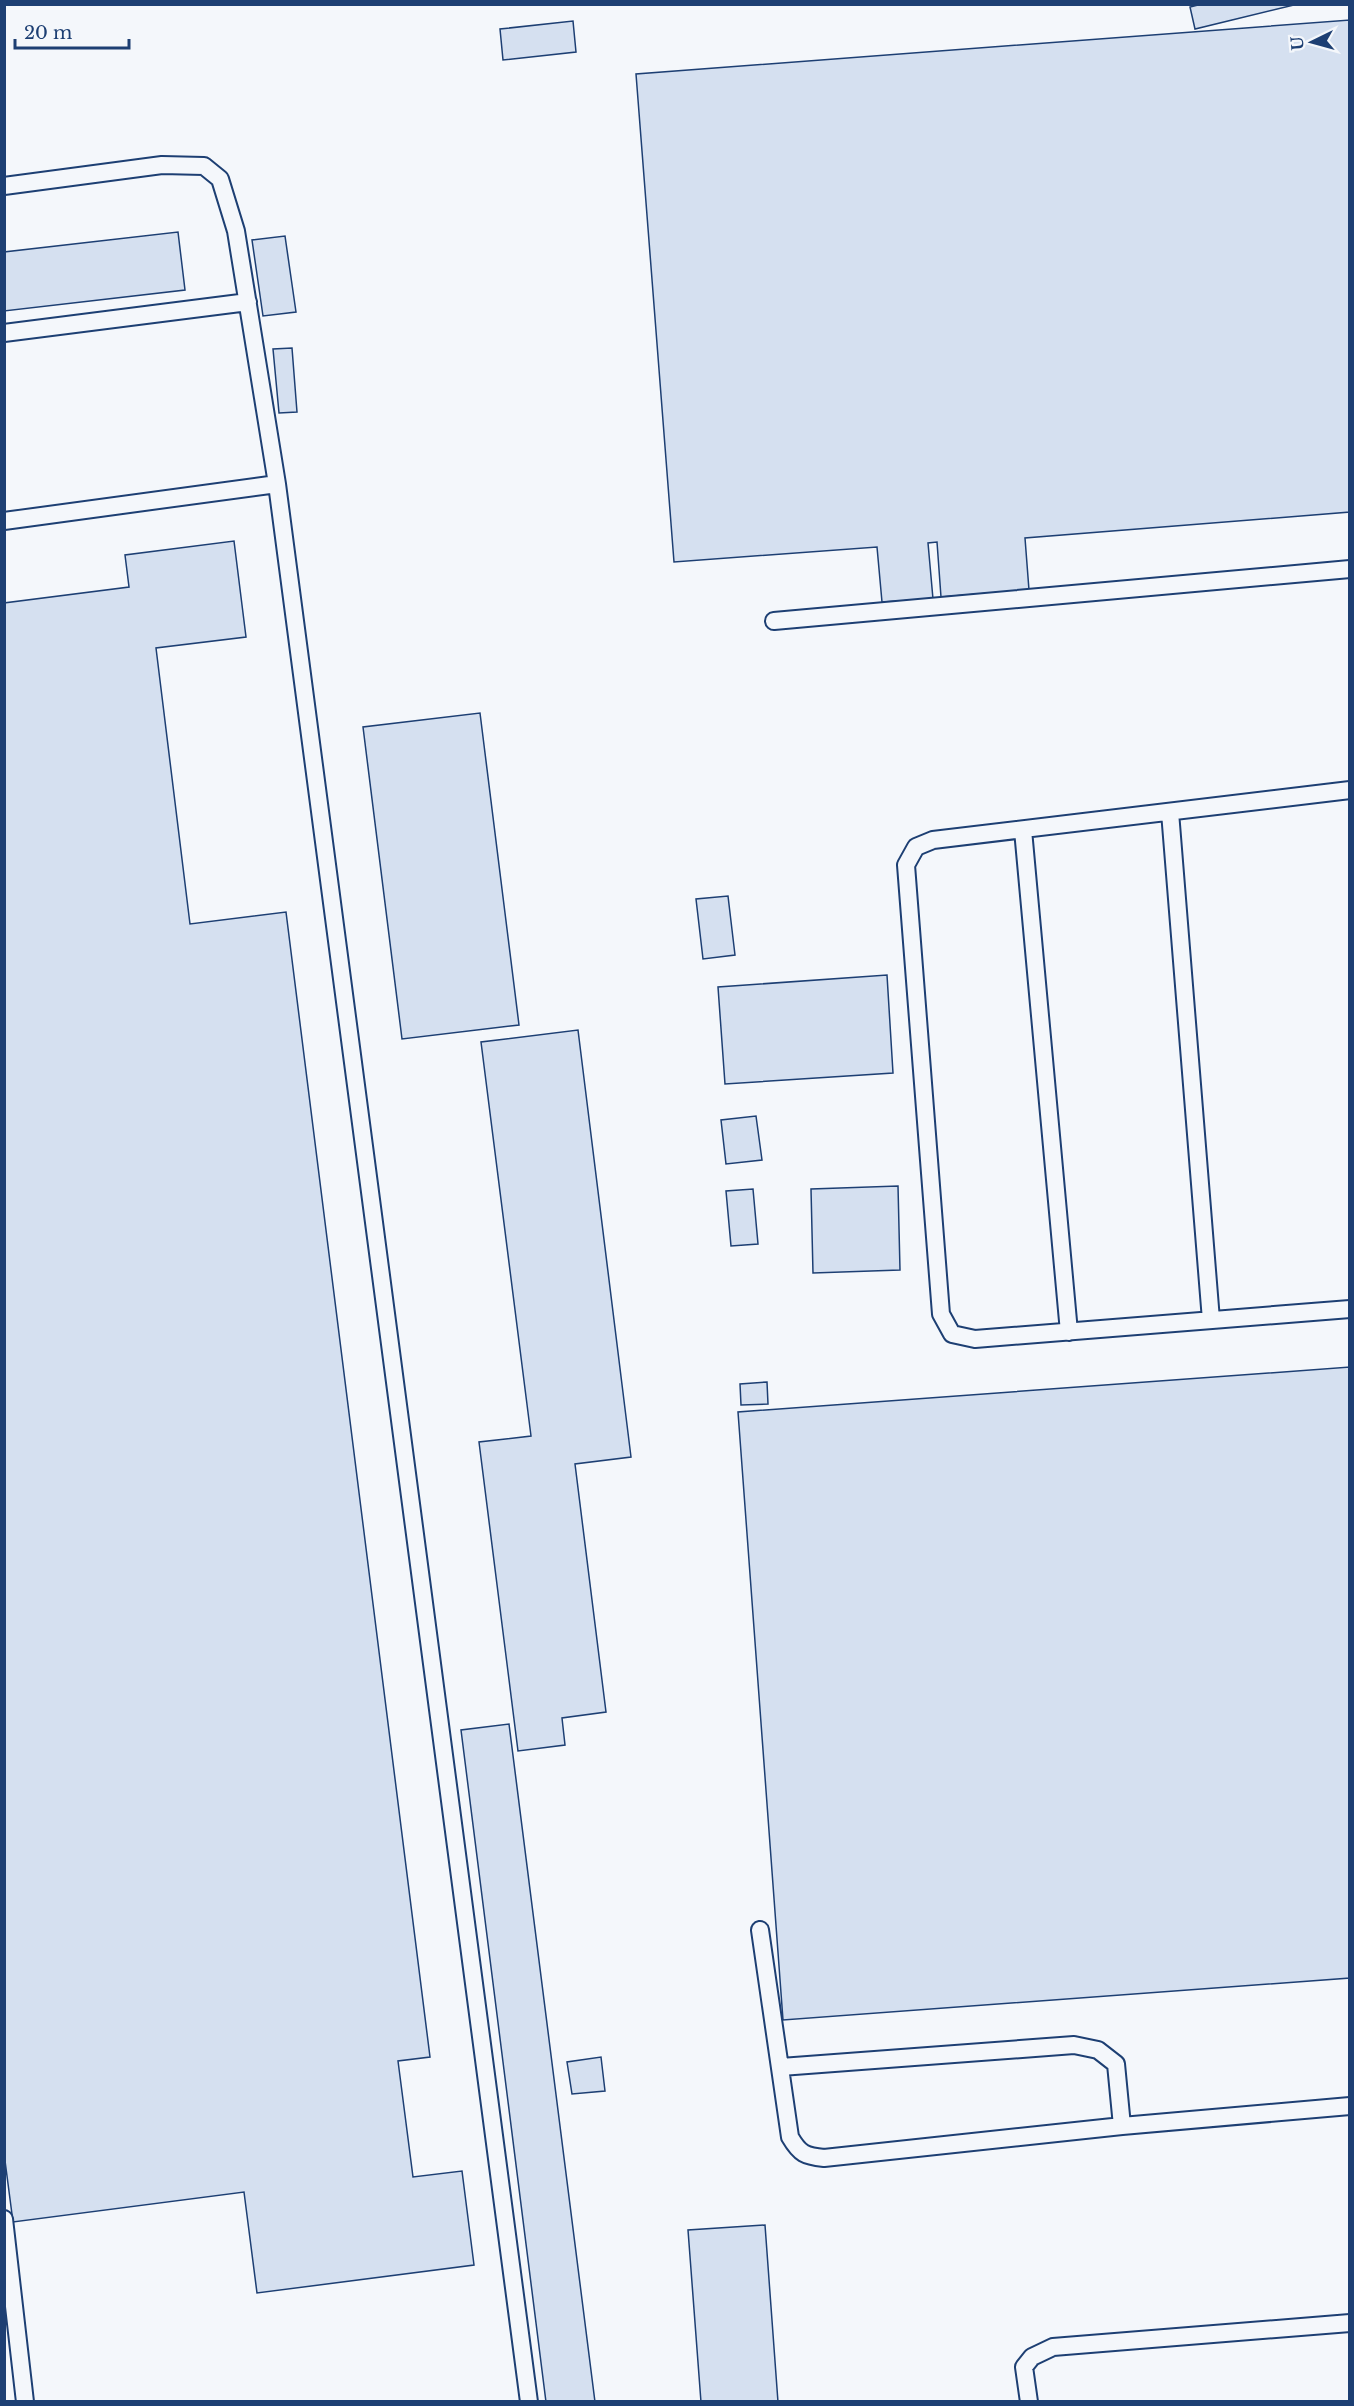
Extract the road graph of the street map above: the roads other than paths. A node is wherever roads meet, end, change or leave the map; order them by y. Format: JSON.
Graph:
{"nodes":[{"id":1,"x":4,"y":186,"type":"edge"},
{"id":2,"x":248,"y":302,"type":"junction"},
{"id":3,"x":4,"y":333,"type":"edge"},
{"id":4,"x":277,"y":484,"type":"junction"},
{"id":5,"x":4,"y":521,"type":"edge"},
{"id":6,"x":1350,"y":569,"type":"edge"},
{"id":7,"x":774,"y":621,"type":"dead end"},
{"id":8,"x":1350,"y":790,"type":"edge"},
{"id":9,"x":1170,"y":812,"type":"junction"},
{"id":10,"x":1023,"y":830,"type":"junction"},
{"id":11,"x":1350,"y":1309,"type":"edge"},
{"id":12,"x":1211,"y":1320,"type":"junction"},
{"id":13,"x":1069,"y":1332,"type":"junction"},
{"id":14,"x":760,"y":1930,"type":"dead end"},
{"id":15,"x":781,"y":2067,"type":"junction"},
{"id":16,"x":1350,"y":2106,"type":"edge"},
{"id":17,"x":1122,"y":2126,"type":"junction"},
{"id":18,"x":4,"y":2219,"type":"edge"},
{"id":19,"x":1350,"y":2323,"type":"edge"},
{"id":20,"x":25,"y":2402,"type":"edge"},
{"id":21,"x":529,"y":2402,"type":"edge"},
{"id":22,"x":1029,"y":2402,"type":"edge"}],
"edges":[{"from":1,"to":2,"type":"lane"},
{"from":2,"to":3,"type":"lane"},
{"from":2,"to":4,"type":"lane"},
{"from":4,"to":5,"type":"lane"},
{"from":4,"to":21,"type":"lane"},
{"from":6,"to":7,"type":"lane"},
{"from":8,"to":9,"type":"lane"},
{"from":9,"to":10,"type":"lane"},
{"from":9,"to":12,"type":"lane"},
{"from":10,"to":13,"type":"lane"},
{"from":10,"to":13,"type":"lane"},
{"from":11,"to":12,"type":"lane"},
{"from":12,"to":13,"type":"lane"},
{"from":14,"to":15,"type":"lane"},
{"from":15,"to":17,"type":"lane"},
{"from":15,"to":17,"type":"lane"},
{"from":16,"to":17,"type":"lane"},
{"from":18,"to":20,"type":"lane"},
{"from":19,"to":22,"type":"lane"}]}
